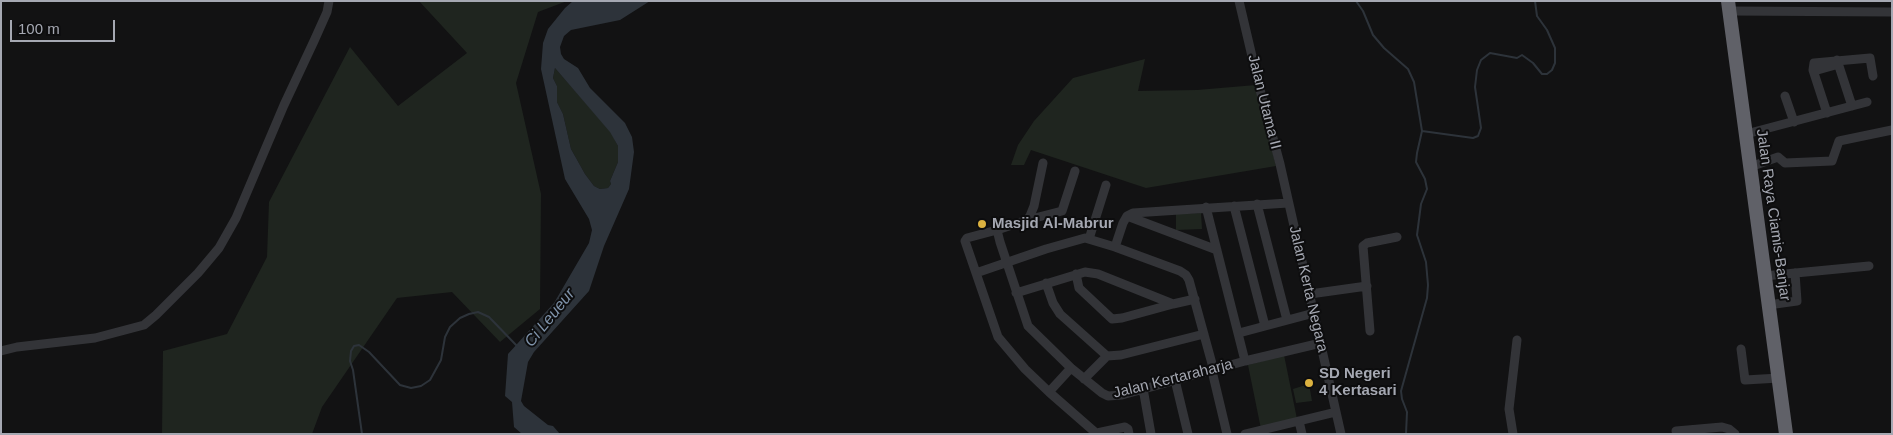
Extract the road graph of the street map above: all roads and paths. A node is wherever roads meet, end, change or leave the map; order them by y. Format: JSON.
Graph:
{"nodes":[{"id":1,"x":329,"y":1,"type":"edge"},
{"id":2,"x":1239,"y":1,"type":"edge"},
{"id":3,"x":1729,"y":6,"type":"edge"},
{"id":4,"x":1892,"y":12,"type":"edge"},
{"id":5,"x":1838,"y":62,"type":"junction"},
{"id":6,"x":1873,"y":76,"type":"dead end"},
{"id":7,"x":1785,"y":96,"type":"dead end"},
{"id":8,"x":1867,"y":102,"type":"dead end"},
{"id":9,"x":1852,"y":106,"type":"junction"},
{"id":10,"x":1827,"y":113,"type":"junction"},
{"id":11,"x":1794,"y":122,"type":"junction"},
{"id":12,"x":1892,"y":130,"type":"edge"},
{"id":13,"x":1746,"y":134,"type":"junction"},
{"id":14,"x":1043,"y":163,"type":"dead end"},
{"id":15,"x":1750,"y":167,"type":"junction"},
{"id":16,"x":1074,"y":171,"type":"dead end"},
{"id":17,"x":1106,"y":185,"type":"dead end"},
{"id":18,"x":1288,"y":203,"type":"junction"},
{"id":19,"x":1257,"y":204,"type":"junction"},
{"id":20,"x":1234,"y":206,"type":"junction"},
{"id":21,"x":1206,"y":207,"type":"junction"},
{"id":22,"x":1127,"y":216,"type":"junction"},
{"id":23,"x":1027,"y":220,"type":"junction"},
{"id":24,"x":997,"y":230,"type":"junction"},
{"id":25,"x":1397,"y":236,"type":"dead end"},
{"id":26,"x":1089,"y":239,"type":"junction"},
{"id":27,"x":1115,"y":247,"type":"junction"},
{"id":28,"x":1217,"y":250,"type":"junction"},
{"id":29,"x":1006,"y":262,"type":"junction"},
{"id":30,"x":1869,"y":266,"type":"dead end"},
{"id":31,"x":976,"y":273,"type":"junction"},
{"id":32,"x":1795,"y":273,"type":"junction"},
{"id":33,"x":1076,"y":274,"type":"junction"},
{"id":34,"x":1764,"y":276,"type":"junction"},
{"id":35,"x":1046,"y":283,"type":"junction"},
{"id":36,"x":1367,"y":286,"type":"junction"},
{"id":37,"x":1016,"y":293,"type":"junction"},
{"id":38,"x":1310,"y":294,"type":"junction"},
{"id":39,"x":1194,"y":299,"type":"junction"},
{"id":40,"x":1173,"y":304,"type":"junction"},
{"id":41,"x":1768,"y":304,"type":"junction"},
{"id":42,"x":1314,"y":313,"type":"junction"},
{"id":43,"x":1287,"y":320,"type":"junction"},
{"id":44,"x":1265,"y":326,"type":"junction"},
{"id":45,"x":1370,"y":331,"type":"dead end"},
{"id":46,"x":1238,"y":333,"type":"junction"},
{"id":47,"x":1204,"y":334,"type":"junction"},
{"id":48,"x":1517,"y":340,"type":"dead end"},
{"id":49,"x":1321,"y":344,"type":"junction"},
{"id":50,"x":1741,"y":349,"type":"dead end"},
{"id":51,"x":1,"y":351,"type":"edge"},
{"id":52,"x":1107,"y":356,"type":"junction"},
{"id":53,"x":1245,"y":361,"type":"junction"},
{"id":54,"x":1071,"y":368,"type":"junction"},
{"id":55,"x":1213,"y":371,"type":"junction"},
{"id":56,"x":1779,"y":378,"type":"junction"},
{"id":57,"x":1084,"y":379,"type":"junction"},
{"id":58,"x":1175,"y":380,"type":"junction"},
{"id":59,"x":1141,"y":390,"type":"junction"},
{"id":60,"x":1049,"y":392,"type":"junction"},
{"id":61,"x":1336,"y":412,"type":"junction"},
{"id":62,"x":1299,"y":421,"type":"junction"},
{"id":63,"x":1266,"y":431,"type":"edge"},
{"id":64,"x":1676,"y":431,"type":"dead end"},
{"id":65,"x":1097,"y":434,"type":"edge"},
{"id":66,"x":1129,"y":434,"type":"edge"},
{"id":67,"x":1151,"y":434,"type":"edge"},
{"id":68,"x":1188,"y":434,"type":"edge"},
{"id":69,"x":1228,"y":434,"type":"edge"},
{"id":70,"x":1245,"y":434,"type":"edge"},
{"id":71,"x":1302,"y":434,"type":"edge"},
{"id":72,"x":1341,"y":434,"type":"edge"},
{"id":73,"x":1513,"y":434,"type":"edge"},
{"id":74,"x":1735,"y":434,"type":"edge"},
{"id":75,"x":1786,"y":434,"type":"edge"}],
"edges":[{"from":1,"to":51,"type":"street"},
{"from":2,"to":18,"type":"street","name":"Jalan Utama II"},
{"from":3,"to":4,"type":"street"},
{"from":3,"to":13,"type":"highway","name":"Jalan Raya Ciamis-Banjar"},
{"from":5,"to":6,"type":"street"},
{"from":5,"to":9,"type":"street"},
{"from":5,"to":10,"type":"street"},
{"from":7,"to":11,"type":"street"},
{"from":8,"to":9,"type":"street"},
{"from":9,"to":10,"type":"street"},
{"from":10,"to":11,"type":"street"},
{"from":11,"to":13,"type":"street"},
{"from":12,"to":15,"type":"street"},
{"from":13,"to":15,"type":"highway","name":"Jalan Raya Ciamis-Banjar"},
{"from":14,"to":23,"type":"street"},
{"from":15,"to":34,"type":"highway","name":"Jalan Raya Ciamis-Banjar"},
{"from":16,"to":23,"type":"street"},
{"from":17,"to":26,"type":"street"},
{"from":18,"to":19,"type":"street"},
{"from":18,"to":38,"type":"street","name":"Jalan Kerta Negara"},
{"from":19,"to":20,"type":"street"},
{"from":19,"to":43,"type":"street"},
{"from":20,"to":21,"type":"street"},
{"from":20,"to":44,"type":"street"},
{"from":21,"to":22,"type":"street"},
{"from":21,"to":28,"type":"street"},
{"from":22,"to":27,"type":"street"},
{"from":22,"to":28,"type":"street"},
{"from":23,"to":24,"type":"street"},
{"from":24,"to":29,"type":"street","name":"Jalan Kertaraharja"},
{"from":24,"to":31,"type":"street"},
{"from":25,"to":36,"type":"street"},
{"from":26,"to":27,"type":"street"},
{"from":26,"to":29,"type":"street"},
{"from":27,"to":39,"type":"street"},
{"from":28,"to":46,"type":"street"},
{"from":29,"to":31,"type":"street"},
{"from":29,"to":37,"type":"street","name":"Jalan Kertaraharja"},
{"from":30,"to":32,"type":"street"},
{"from":31,"to":60,"type":"street"},
{"from":32,"to":34,"type":"street"},
{"from":32,"to":41,"type":"street"},
{"from":33,"to":35,"type":"street"},
{"from":33,"to":40,"type":"street"},
{"from":33,"to":40,"type":"street"},
{"from":34,"to":41,"type":"highway","name":"Jalan Raya Ciamis-Banjar"},
{"from":35,"to":37,"type":"street"},
{"from":35,"to":52,"type":"street"},
{"from":36,"to":38,"type":"street"},
{"from":36,"to":45,"type":"street"},
{"from":37,"to":54,"type":"street","name":"Jalan Kertaraharja"},
{"from":38,"to":42,"type":"street","name":"Jalan Kerta Negara"},
{"from":39,"to":40,"type":"street"},
{"from":39,"to":47,"type":"street"},
{"from":41,"to":56,"type":"highway","name":"Jalan Raya Ciamis-Banjar"},
{"from":42,"to":43,"type":"street"},
{"from":42,"to":49,"type":"street","name":"Jalan Kerta Negara"},
{"from":43,"to":44,"type":"street"},
{"from":44,"to":46,"type":"street"},
{"from":46,"to":53,"type":"street"},
{"from":47,"to":52,"type":"street"},
{"from":47,"to":55,"type":"street"},
{"from":48,"to":73,"type":"street"},
{"from":49,"to":53,"type":"street","name":"Jalan Kertaraharja"},
{"from":49,"to":61,"type":"street","name":"Jalan Kerta Negara"},
{"from":50,"to":56,"type":"street"},
{"from":52,"to":57,"type":"street"},
{"from":53,"to":55,"type":"street","name":"Jalan Kertaraharja"},
{"from":54,"to":57,"type":"street","name":"Jalan Kertaraharja"},
{"from":54,"to":60,"type":"street"},
{"from":55,"to":58,"type":"street","name":"Jalan Kertaraharja"},
{"from":55,"to":69,"type":"street"},
{"from":56,"to":75,"type":"highway","name":"Jalan Raya Ciamis-Banjar"},
{"from":57,"to":59,"type":"street","name":"Jalan Kertaraharja"},
{"from":58,"to":59,"type":"street","name":"Jalan Kertaraharja"},
{"from":58,"to":68,"type":"street"},
{"from":59,"to":67,"type":"street"},
{"from":60,"to":65,"type":"street"},
{"from":61,"to":62,"type":"street"},
{"from":61,"to":72,"type":"street","name":"Jalan Kerta Negara"},
{"from":62,"to":63,"type":"street"},
{"from":62,"to":71,"type":"street"},
{"from":63,"to":70,"type":"street"},
{"from":64,"to":74,"type":"street"},
{"from":65,"to":66,"type":"street"}]}
